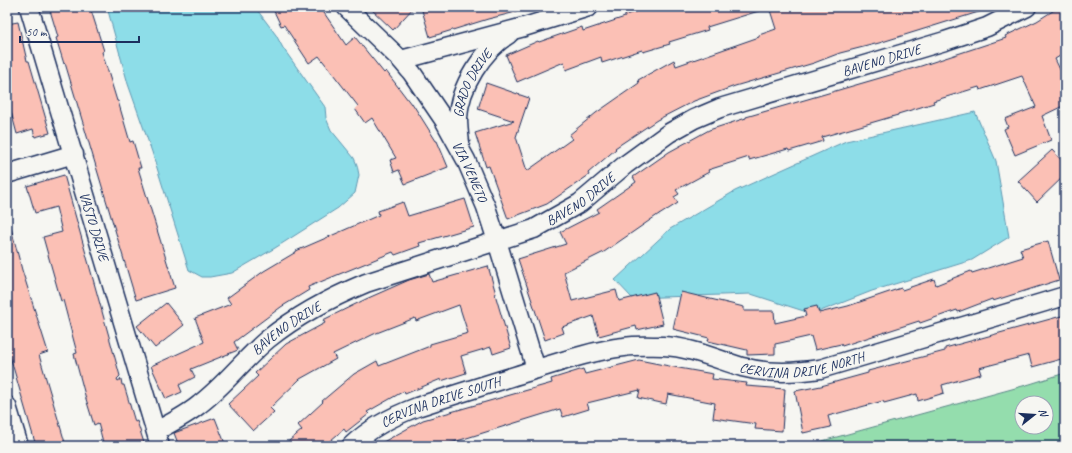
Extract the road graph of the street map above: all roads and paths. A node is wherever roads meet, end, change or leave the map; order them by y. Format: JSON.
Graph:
{"nodes":[{"id":1,"x":29,"y":7,"type":"edge"},
{"id":2,"x":346,"y":7,"type":"edge"},
{"id":3,"x":588,"y":7,"type":"edge"},
{"id":4,"x":1027,"y":7,"type":"edge"},
{"id":5,"x":524,"y":26,"type":"junction"},
{"id":6,"x":401,"y":60,"type":"junction"},
{"id":7,"x":74,"y":154,"type":"junction"},
{"id":8,"x":466,"y":160,"type":"junction"},
{"id":9,"x":7,"y":174,"type":"edge"},
{"id":10,"x":497,"y":242,"type":"junction"},
{"id":11,"x":1065,"y":296,"type":"edge"},
{"id":12,"x":536,"y":370,"type":"junction"},
{"id":13,"x":7,"y":406,"type":"edge"},
{"id":14,"x":158,"y":439,"type":"edge"},
{"id":15,"x":19,"y":446,"type":"edge"},
{"id":16,"x":351,"y":446,"type":"edge"}],
"edges":[{"from":1,"to":7,"type":"street","name":"VASTO DRIVE"},
{"from":2,"to":6,"type":"street","name":"VIA VENETO"},
{"from":3,"to":5,"type":"street","name":"GRADO DRIVE"},
{"from":4,"to":10,"type":"street","name":"BAVENO DRIVE"},
{"from":5,"to":6,"type":"street","name":"GRADO DRIVE"},
{"from":5,"to":8,"type":"street","name":"GRADO DRIVE"},
{"from":6,"to":8,"type":"street","name":"VIA VENETO"},
{"from":7,"to":9,"type":"street"},
{"from":7,"to":14,"type":"street","name":"VASTO DRIVE"},
{"from":8,"to":10,"type":"street","name":"VIA VENETO"},
{"from":10,"to":12,"type":"street","name":"VIA VENETO"},
{"from":10,"to":14,"type":"street","name":"BAVENO DRIVE"},
{"from":11,"to":12,"type":"street","name":"CERVINA DRIVE NORTH"},
{"from":12,"to":16,"type":"street","name":"CERVINA DRIVE SOUTH"},
{"from":13,"to":15,"type":"street"}]}
